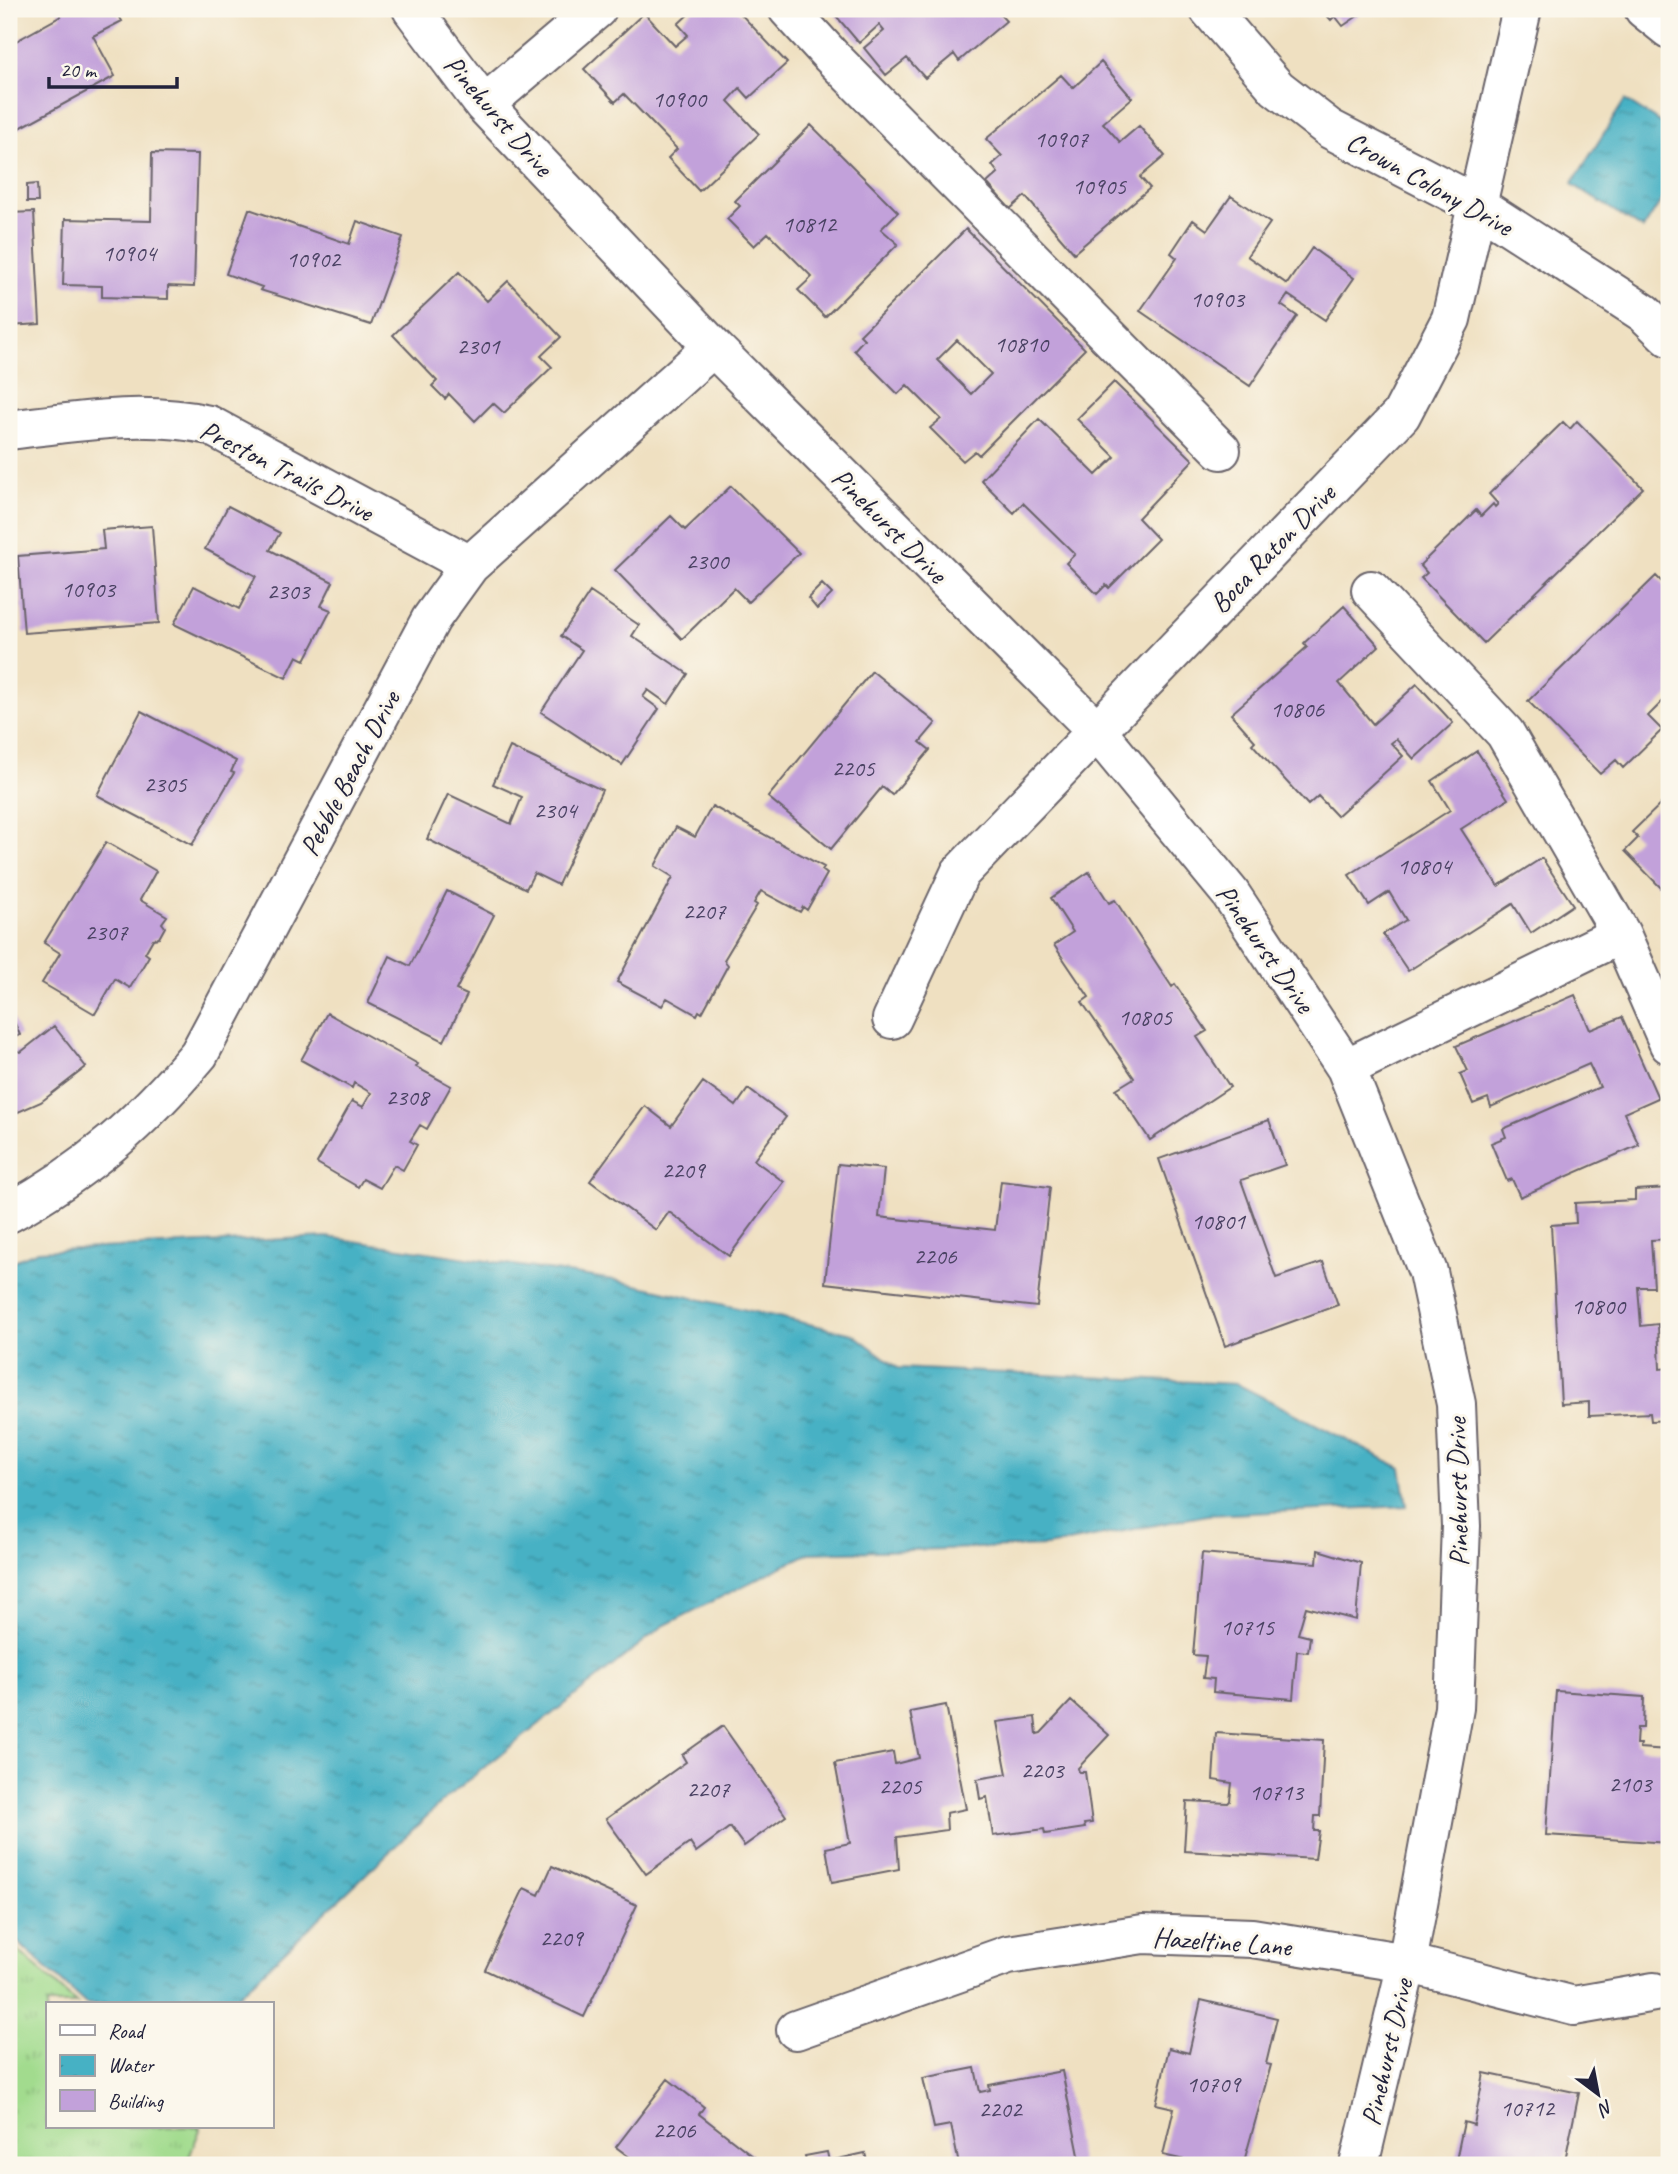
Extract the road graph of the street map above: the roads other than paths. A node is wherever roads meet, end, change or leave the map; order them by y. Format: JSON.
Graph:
{"nodes":[{"id":1,"x":412,"y":9,"type":"edge"},
{"id":2,"x":597,"y":9,"type":"edge"},
{"id":3,"x":788,"y":9,"type":"edge"},
{"id":4,"x":1209,"y":9,"type":"edge"},
{"id":5,"x":1522,"y":9,"type":"edge"},
{"id":6,"x":1644,"y":9,"type":"edge"},
{"id":7,"x":1669,"y":29,"type":"edge"},
{"id":8,"x":484,"y":105,"type":"junction"},
{"id":9,"x":1477,"y":205,"type":"junction"},
{"id":10,"x":1669,"y":337,"type":"edge"},
{"id":11,"x":713,"y":347,"type":"junction"},
{"id":12,"x":9,"y":430,"type":"edge"},
{"id":13,"x":1221,"y":450,"type":"dead end"},
{"id":14,"x":470,"y":565,"type":"junction"},
{"id":15,"x":1371,"y":590,"type":"dead end"},
{"id":16,"x":1095,"y":729,"type":"junction"},
{"id":17,"x":1621,"y":934,"type":"junction"},
{"id":18,"x":892,"y":1018,"type":"dead end"},
{"id":19,"x":1669,"y":1044,"type":"edge"},
{"id":20,"x":1346,"y":1068,"type":"junction"},
{"id":21,"x":9,"y":1213,"type":"edge"},
{"id":22,"x":1407,"y":1963,"type":"junction"},
{"id":23,"x":1654,"y":1992,"type":"dead end"},
{"id":24,"x":796,"y":2030,"type":"dead end"},
{"id":25,"x":1359,"y":2165,"type":"edge"}],
"edges":[{"from":1,"to":8,"type":"street","name":"Pinehurst Drive"},
{"from":2,"to":8,"type":"street"},
{"from":3,"to":13,"type":"street"},
{"from":4,"to":9,"type":"street","name":"Crown Colony Drive"},
{"from":5,"to":9,"type":"street","name":"Boca Raton Drive"},
{"from":6,"to":7,"type":"street"},
{"from":8,"to":11,"type":"street","name":"Pinehurst Drive"},
{"from":9,"to":10,"type":"street","name":"Crown Colony Drive"},
{"from":9,"to":16,"type":"street","name":"Boca Raton Drive"},
{"from":11,"to":14,"type":"street","name":"Pebble Beach Drive"},
{"from":11,"to":16,"type":"street","name":"Pinehurst Drive"},
{"from":12,"to":14,"type":"street","name":"Preston Trails Drive"},
{"from":14,"to":21,"type":"street","name":"Pebble Beach Drive"},
{"from":15,"to":17,"type":"street"},
{"from":16,"to":18,"type":"street","name":"Boca Raton Drive"},
{"from":16,"to":20,"type":"street","name":"Pinehurst Drive"},
{"from":17,"to":19,"type":"street"},
{"from":17,"to":20,"type":"street"},
{"from":20,"to":22,"type":"street","name":"Pinehurst Drive"},
{"from":22,"to":23,"type":"street","name":"Hazeltine Lane"},
{"from":22,"to":24,"type":"street","name":"Hazeltine Lane"},
{"from":22,"to":25,"type":"street","name":"Pinehurst Drive"}]}
